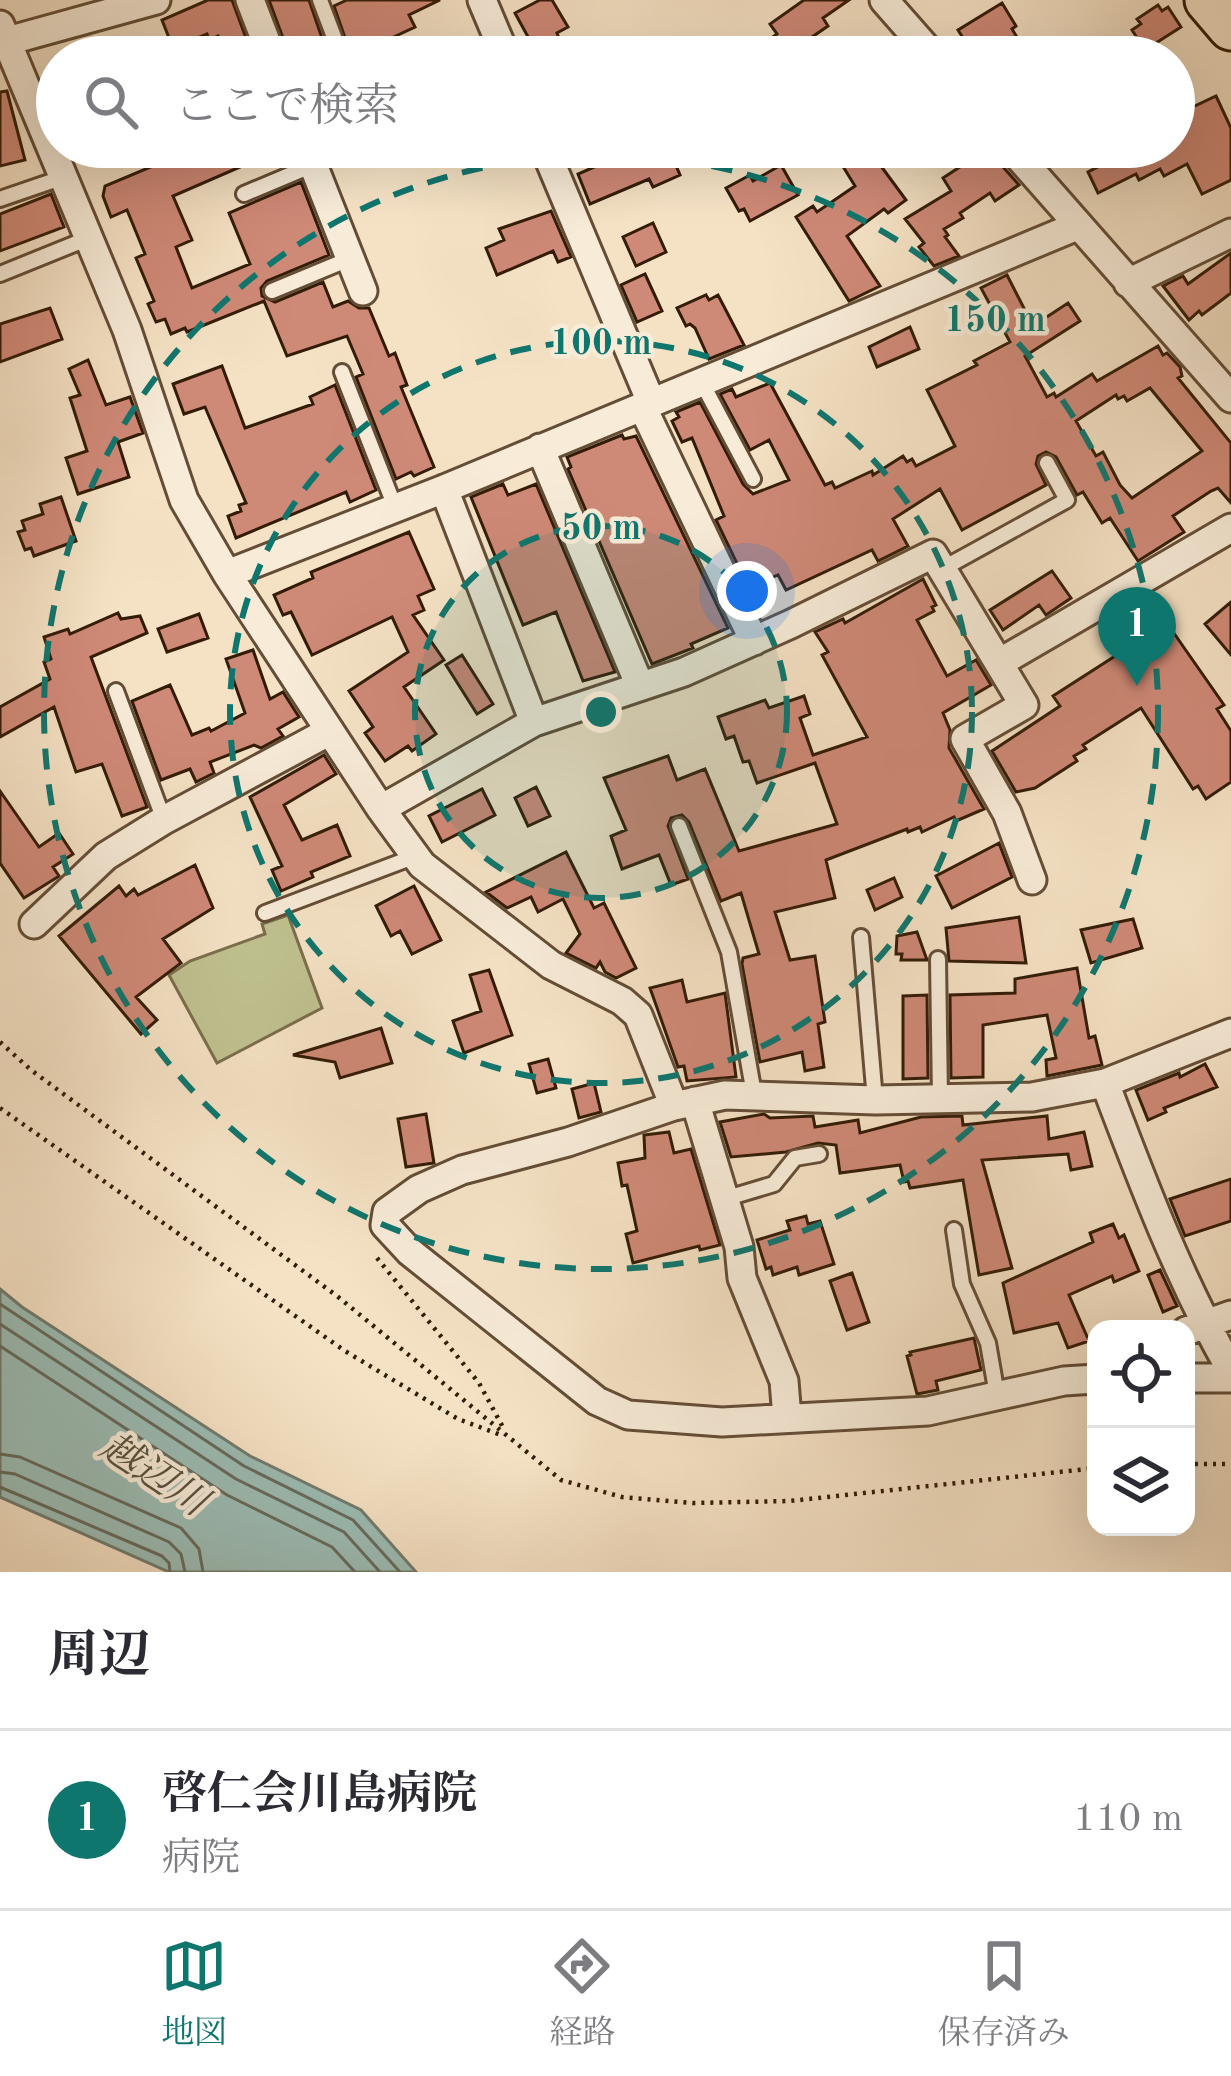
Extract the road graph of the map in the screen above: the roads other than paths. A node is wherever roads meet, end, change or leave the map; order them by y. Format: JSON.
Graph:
{"nodes":[{"id":1,"x":156,"y":0,"type":"edge"},
{"id":2,"x":250,"y":0,"type":"edge"},
{"id":3,"x":320,"y":0,"type":"edge"},
{"id":4,"x":482,"y":0,"type":"edge"},
{"id":5,"x":884,"y":0,"type":"edge"},
{"id":6,"x":1208,"y":0,"type":"edge"},
{"id":7,"x":1231,"y":28,"type":"edge"},
{"id":8,"x":3,"y":36,"type":"edge"},
{"id":9,"x":264,"y":36,"type":"edge"},
{"id":10,"x":334,"y":36,"type":"edge"},
{"id":11,"x":497,"y":36,"type":"edge"},
{"id":12,"x":916,"y":36,"type":"edge"},
{"id":13,"x":36,"y":112,"type":"edge"},
{"id":14,"x":60,"y":168,"type":"edge"},
{"id":15,"x":289,"y":168,"type":"edge"},
{"id":16,"x":315,"y":168,"type":"edge"},
{"id":17,"x":552,"y":168,"type":"edge"},
{"id":18,"x":1028,"y":168,"type":"edge"},
{"id":19,"x":64,"y":177,"type":"junction"},
{"id":20,"x":244,"y":194,"type":"dead end"},
{"id":21,"x":0,"y":199,"type":"edge"},
{"id":22,"x":1077,"y":226,"type":"junction"},
{"id":23,"x":1231,"y":233,"type":"edge"},
{"id":24,"x":89,"y":238,"type":"junction"},
{"id":25,"x":349,"y":259,"type":"junction"},
{"id":26,"x":0,"y":274,"type":"edge"},
{"id":27,"x":1128,"y":283,"type":"junction"},
{"id":28,"x":272,"y":291,"type":"dead end"},
{"id":29,"x":364,"y":291,"type":"dead end"},
{"id":30,"x":342,"y":372,"type":"dead end"},
{"id":31,"x":701,"y":381,"type":"junction"},
{"id":32,"x":1231,"y":398,"type":"edge"},
{"id":33,"x":646,"y":404,"type":"junction"},
{"id":34,"x":540,"y":448,"type":"junction"},
{"id":35,"x":1047,"y":463,"type":"dead end"},
{"id":36,"x":753,"y":478,"type":"dead end"},
{"id":37,"x":444,"y":489,"type":"junction"},
{"id":38,"x":395,"y":507,"type":"junction"},
{"id":39,"x":1231,"y":528,"type":"edge"},
{"id":40,"x":942,"y":569,"type":"junction"},
{"id":41,"x":227,"y":574,"type":"junction"},
{"id":42,"x":754,"y":641,"type":"junction"},
{"id":43,"x":998,"y":663,"type":"junction"},
{"id":44,"x":640,"y":686,"type":"junction"},
{"id":45,"x":116,"y":691,"type":"dead end"},
{"id":46,"x":534,"y":722,"type":"junction"},
{"id":47,"x":330,"y":731,"type":"junction"},
{"id":48,"x":381,"y":809,"type":"junction"},
{"id":49,"x":164,"y":820,"type":"junction"},
{"id":50,"x":679,"y":826,"type":"dead end"},
{"id":51,"x":416,"y":856,"type":"junction"},
{"id":52,"x":1032,"y":880,"type":"dead end"},
{"id":53,"x":265,"y":913,"type":"dead end"},
{"id":54,"x":34,"y":924,"type":"dead end"},
{"id":55,"x":861,"y":937,"type":"dead end"},
{"id":56,"x":938,"y":958,"type":"dead end"},
{"id":57,"x":1231,"y":1033,"type":"edge"},
{"id":58,"x":1105,"y":1083,"type":"junction"},
{"id":59,"x":754,"y":1094,"type":"junction"},
{"id":60,"x":940,"y":1098,"type":"junction"},
{"id":61,"x":875,"y":1100,"type":"junction"},
{"id":62,"x":685,"y":1103,"type":"junction"},
{"id":63,"x":819,"y":1154,"type":"dead end"},
{"id":64,"x":724,"y":1199,"type":"junction"},
{"id":65,"x":954,"y":1230,"type":"dead end"},
{"id":66,"x":1207,"y":1323,"type":"edge"},
{"id":67,"x":1087,"y":1372,"type":"edge"},
{"id":68,"x":1231,"y":1374,"type":"edge"},
{"id":69,"x":1195,"y":1377,"type":"edge"},
{"id":70,"x":1087,"y":1380,"type":"edge"},
{"id":71,"x":1064,"y":1381,"type":"junction"},
{"id":72,"x":997,"y":1395,"type":"junction"},
{"id":73,"x":787,"y":1418,"type":"junction"}],
"edges":[{"from":1,"to":8,"type":"street"},
{"from":2,"to":9,"type":"street"},
{"from":3,"to":10,"type":"lane"},
{"from":4,"to":11,"type":"street"},
{"from":5,"to":12,"type":"street"},
{"from":6,"to":7,"type":"main road"},
{"from":8,"to":13,"type":"street"},
{"from":14,"to":19,"type":"street"},
{"from":15,"to":20,"type":"lane"},
{"from":16,"to":25,"type":"street"},
{"from":17,"to":33,"type":"street"},
{"from":18,"to":22,"type":"street"},
{"from":19,"to":21,"type":"lane"},
{"from":19,"to":24,"type":"street"},
{"from":22,"to":27,"type":"street"},
{"from":22,"to":31,"type":"street"},
{"from":23,"to":27,"type":"street"},
{"from":24,"to":26,"type":"lane"},
{"from":24,"to":41,"type":"street"},
{"from":25,"to":28,"type":"lane"},
{"from":25,"to":29,"type":"street"},
{"from":27,"to":32,"type":"street"},
{"from":30,"to":38,"type":"lane"},
{"from":31,"to":33,"type":"street"},
{"from":31,"to":36,"type":"lane"},
{"from":33,"to":34,"type":"street"},
{"from":33,"to":42,"type":"street"},
{"from":34,"to":37,"type":"street"},
{"from":34,"to":44,"type":"street"},
{"from":35,"to":40,"type":"lane"},
{"from":37,"to":38,"type":"street"},
{"from":37,"to":46,"type":"street"},
{"from":38,"to":41,"type":"street"},
{"from":39,"to":43,"type":"street"},
{"from":40,"to":42,"type":"street"},
{"from":40,"to":43,"type":"street"},
{"from":41,"to":47,"type":"street"},
{"from":42,"to":44,"type":"street"},
{"from":43,"to":52,"type":"street"},
{"from":44,"to":46,"type":"street"},
{"from":45,"to":49,"type":"lane"},
{"from":46,"to":48,"type":"street"},
{"from":47,"to":48,"type":"street"},
{"from":47,"to":49,"type":"street"},
{"from":48,"to":51,"type":"street"},
{"from":49,"to":54,"type":"street"},
{"from":50,"to":59,"type":"lane"},
{"from":51,"to":53,"type":"lane"},
{"from":51,"to":62,"type":"street"},
{"from":55,"to":61,"type":"lane"},
{"from":56,"to":60,"type":"lane"},
{"from":57,"to":58,"type":"street"},
{"from":58,"to":60,"type":"street"},
{"from":58,"to":66,"type":"street"},
{"from":59,"to":61,"type":"street"},
{"from":59,"to":62,"type":"street"},
{"from":60,"to":61,"type":"street"},
{"from":62,"to":64,"type":"street"},
{"from":62,"to":73,"type":"street"},
{"from":63,"to":64,"type":"lane"},
{"from":64,"to":73,"type":"street"},
{"from":65,"to":72,"type":"lane"},
{"from":66,"to":68,"type":"street"},
{"from":67,"to":71,"type":"street"},
{"from":68,"to":69,"type":"street"},
{"from":70,"to":71,"type":"street"},
{"from":71,"to":72,"type":"street"},
{"from":72,"to":73,"type":"street"}]}
